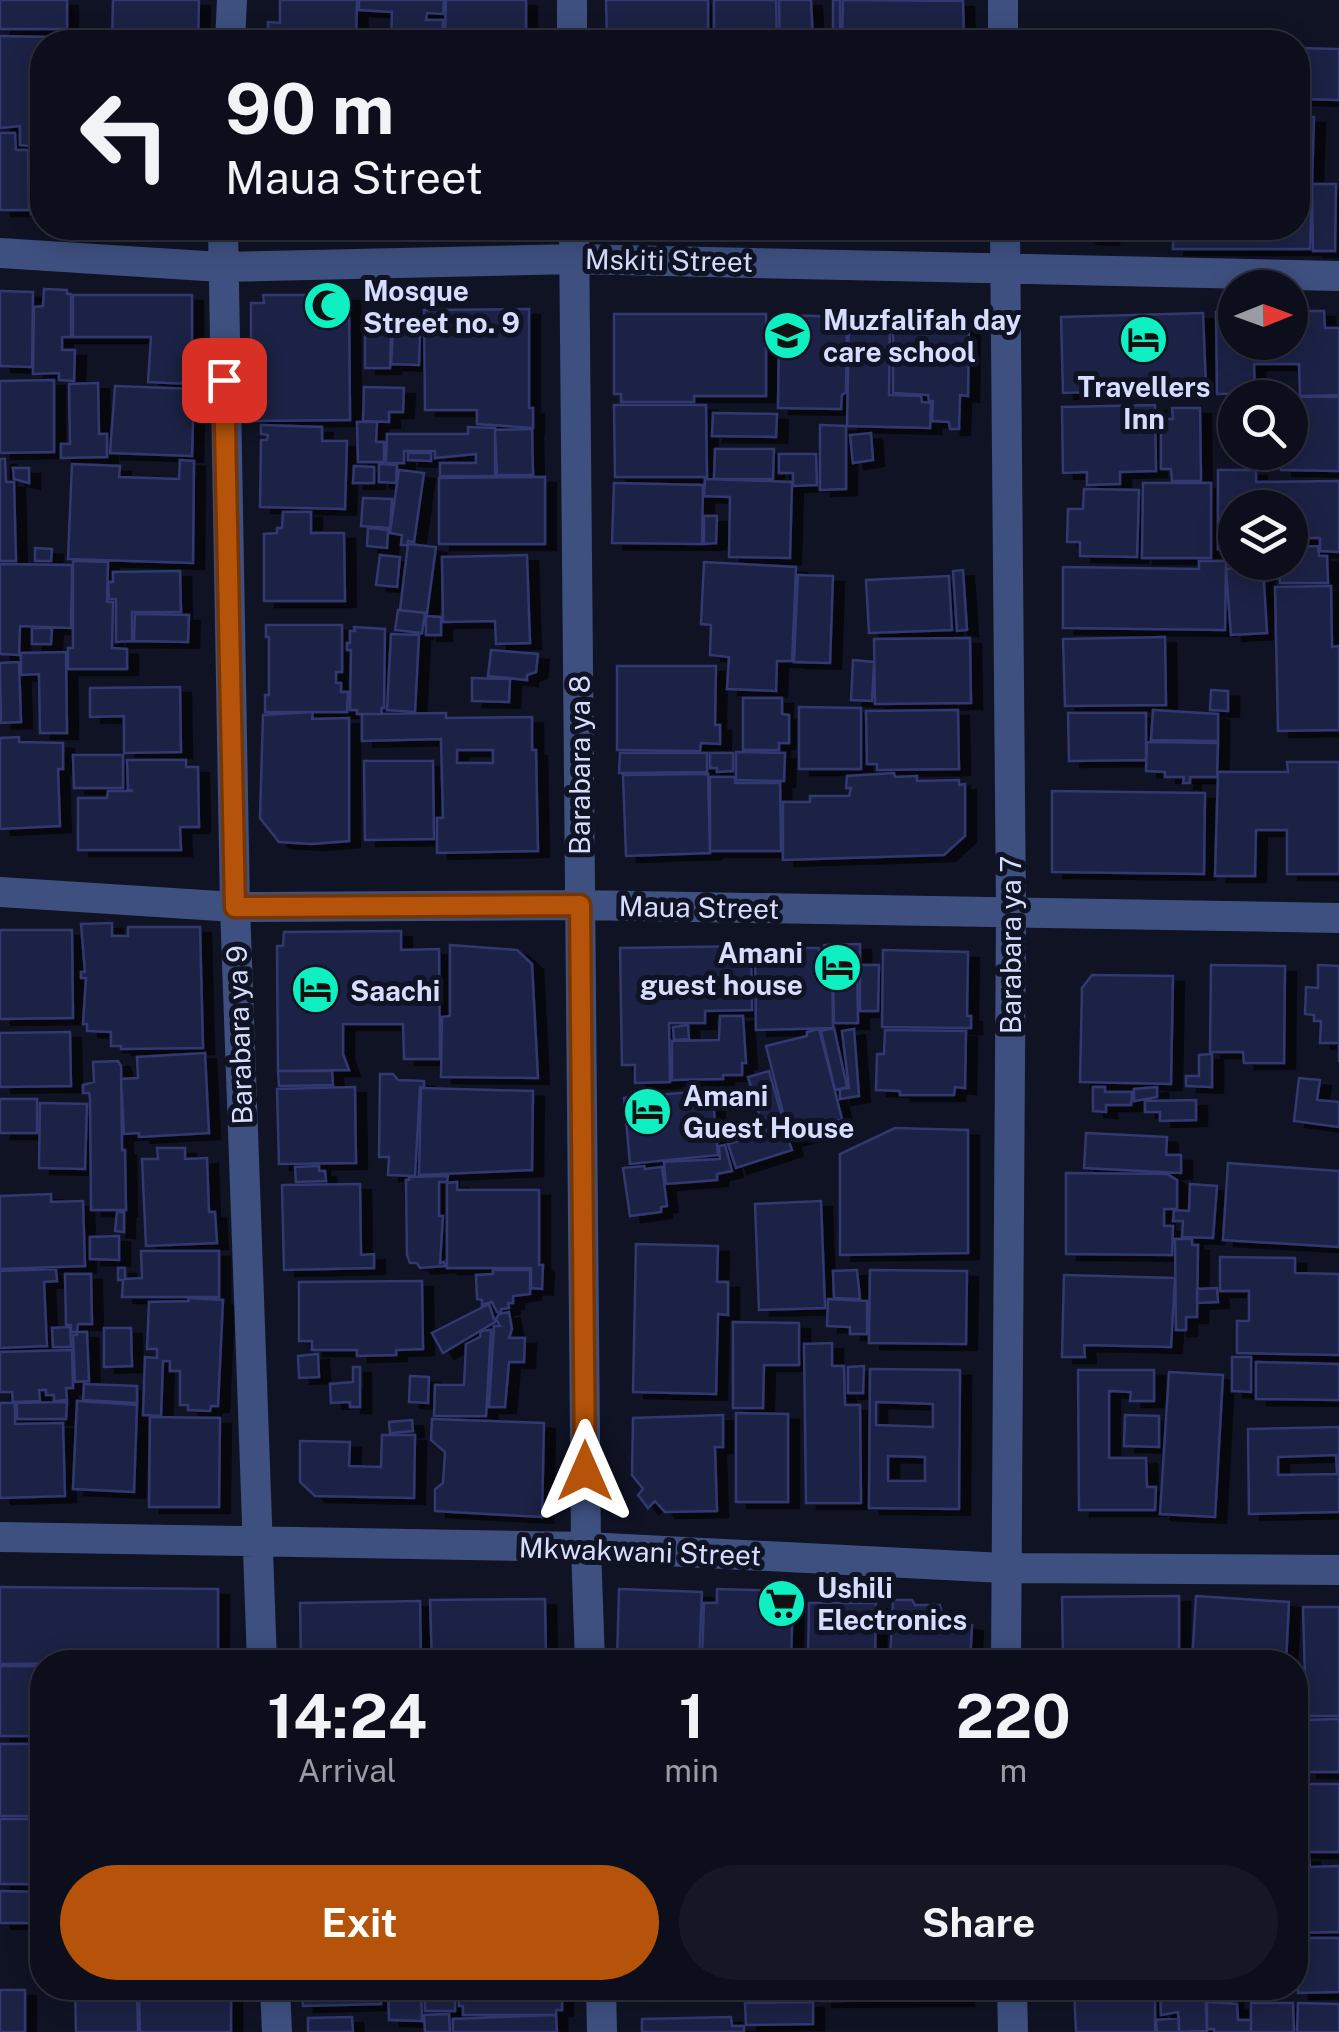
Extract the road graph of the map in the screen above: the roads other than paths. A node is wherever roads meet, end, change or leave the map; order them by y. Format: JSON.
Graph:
{"nodes":[{"id":1,"x":232,"y":0,"type":"edge"},
{"id":2,"x":572,"y":0,"type":"edge"},
{"id":3,"x":1003,"y":0,"type":"edge"},
{"id":4,"x":231,"y":30,"type":"edge"},
{"id":5,"x":572,"y":30,"type":"edge"},
{"id":6,"x":1003,"y":30,"type":"edge"},
{"id":7,"x":222,"y":240,"type":"edge"},
{"id":8,"x":574,"y":240,"type":"edge"},
{"id":9,"x":1005,"y":240,"type":"edge"},
{"id":10,"x":0,"y":252,"type":"edge"},
{"id":11,"x":575,"y":258,"type":"junction"},
{"id":12,"x":221,"y":267,"type":"junction"},
{"id":13,"x":1005,"y":267,"type":"junction"},
{"id":14,"x":1339,"y":276,"type":"edge"},
{"id":15,"x":0,"y":892,"type":"edge"},
{"id":16,"x":580,"y":905,"type":"junction"},
{"id":17,"x":235,"y":907,"type":"junction"},
{"id":18,"x":1011,"y":911,"type":"junction"},
{"id":19,"x":1339,"y":918,"type":"edge"},
{"id":20,"x":0,"y":1538,"type":"edge"},
{"id":21,"x":258,"y":1543,"type":"junction"},
{"id":22,"x":586,"y":1546,"type":"junction"},
{"id":23,"x":1004,"y":1568,"type":"junction"},
{"id":24,"x":1339,"y":1570,"type":"edge"},
{"id":25,"x":262,"y":1650,"type":"edge"},
{"id":26,"x":590,"y":1650,"type":"edge"},
{"id":27,"x":1006,"y":1650,"type":"edge"},
{"id":28,"x":276,"y":2000,"type":"edge"},
{"id":29,"x":601,"y":2000,"type":"edge"},
{"id":30,"x":1012,"y":2000,"type":"edge"},
{"id":31,"x":277,"y":2032,"type":"edge"},
{"id":32,"x":602,"y":2032,"type":"edge"},
{"id":33,"x":1013,"y":2032,"type":"edge"}],
"edges":[{"from":1,"to":4,"type":"street"},
{"from":2,"to":5,"type":"street"},
{"from":3,"to":6,"type":"street"},
{"from":7,"to":12,"type":"street","name":"Barabara ya 9"},
{"from":8,"to":11,"type":"street","name":"Barabara ya 8"},
{"from":9,"to":13,"type":"street","name":"Barabara ya 7"},
{"from":10,"to":12,"type":"street","name":"Mskiti Street"},
{"from":11,"to":12,"type":"street","name":"Mskiti Street"},
{"from":11,"to":13,"type":"street","name":"Mskiti Street"},
{"from":11,"to":16,"type":"street","name":"Barabara ya 8"},
{"from":12,"to":17,"type":"street","name":"Barabara ya 9"},
{"from":13,"to":14,"type":"street","name":"Mskiti Street"},
{"from":13,"to":18,"type":"street","name":"Barabara ya 7"},
{"from":15,"to":17,"type":"street","name":"Maua Street"},
{"from":16,"to":17,"type":"street","name":"Maua Street"},
{"from":16,"to":18,"type":"street","name":"Maua Street"},
{"from":16,"to":22,"type":"street","name":"Barabara ya 8"},
{"from":17,"to":21,"type":"street","name":"Barabara ya 9"},
{"from":18,"to":19,"type":"street","name":"Maua Street"},
{"from":18,"to":23,"type":"street","name":"Barabara ya 7"},
{"from":20,"to":21,"type":"street","name":"Mkwakwani Street"},
{"from":21,"to":22,"type":"street","name":"Mkwakwani Street"},
{"from":21,"to":25,"type":"street","name":"Barabara ya 9"},
{"from":22,"to":23,"type":"street","name":"Mkwakwani Street"},
{"from":22,"to":26,"type":"street","name":"Barabara ya 8"},
{"from":23,"to":24,"type":"street","name":"Mkwakwani Street"},
{"from":23,"to":27,"type":"street","name":"Barabara ya 7"},
{"from":28,"to":31,"type":"street"},
{"from":29,"to":32,"type":"street"},
{"from":30,"to":33,"type":"street"}]}
